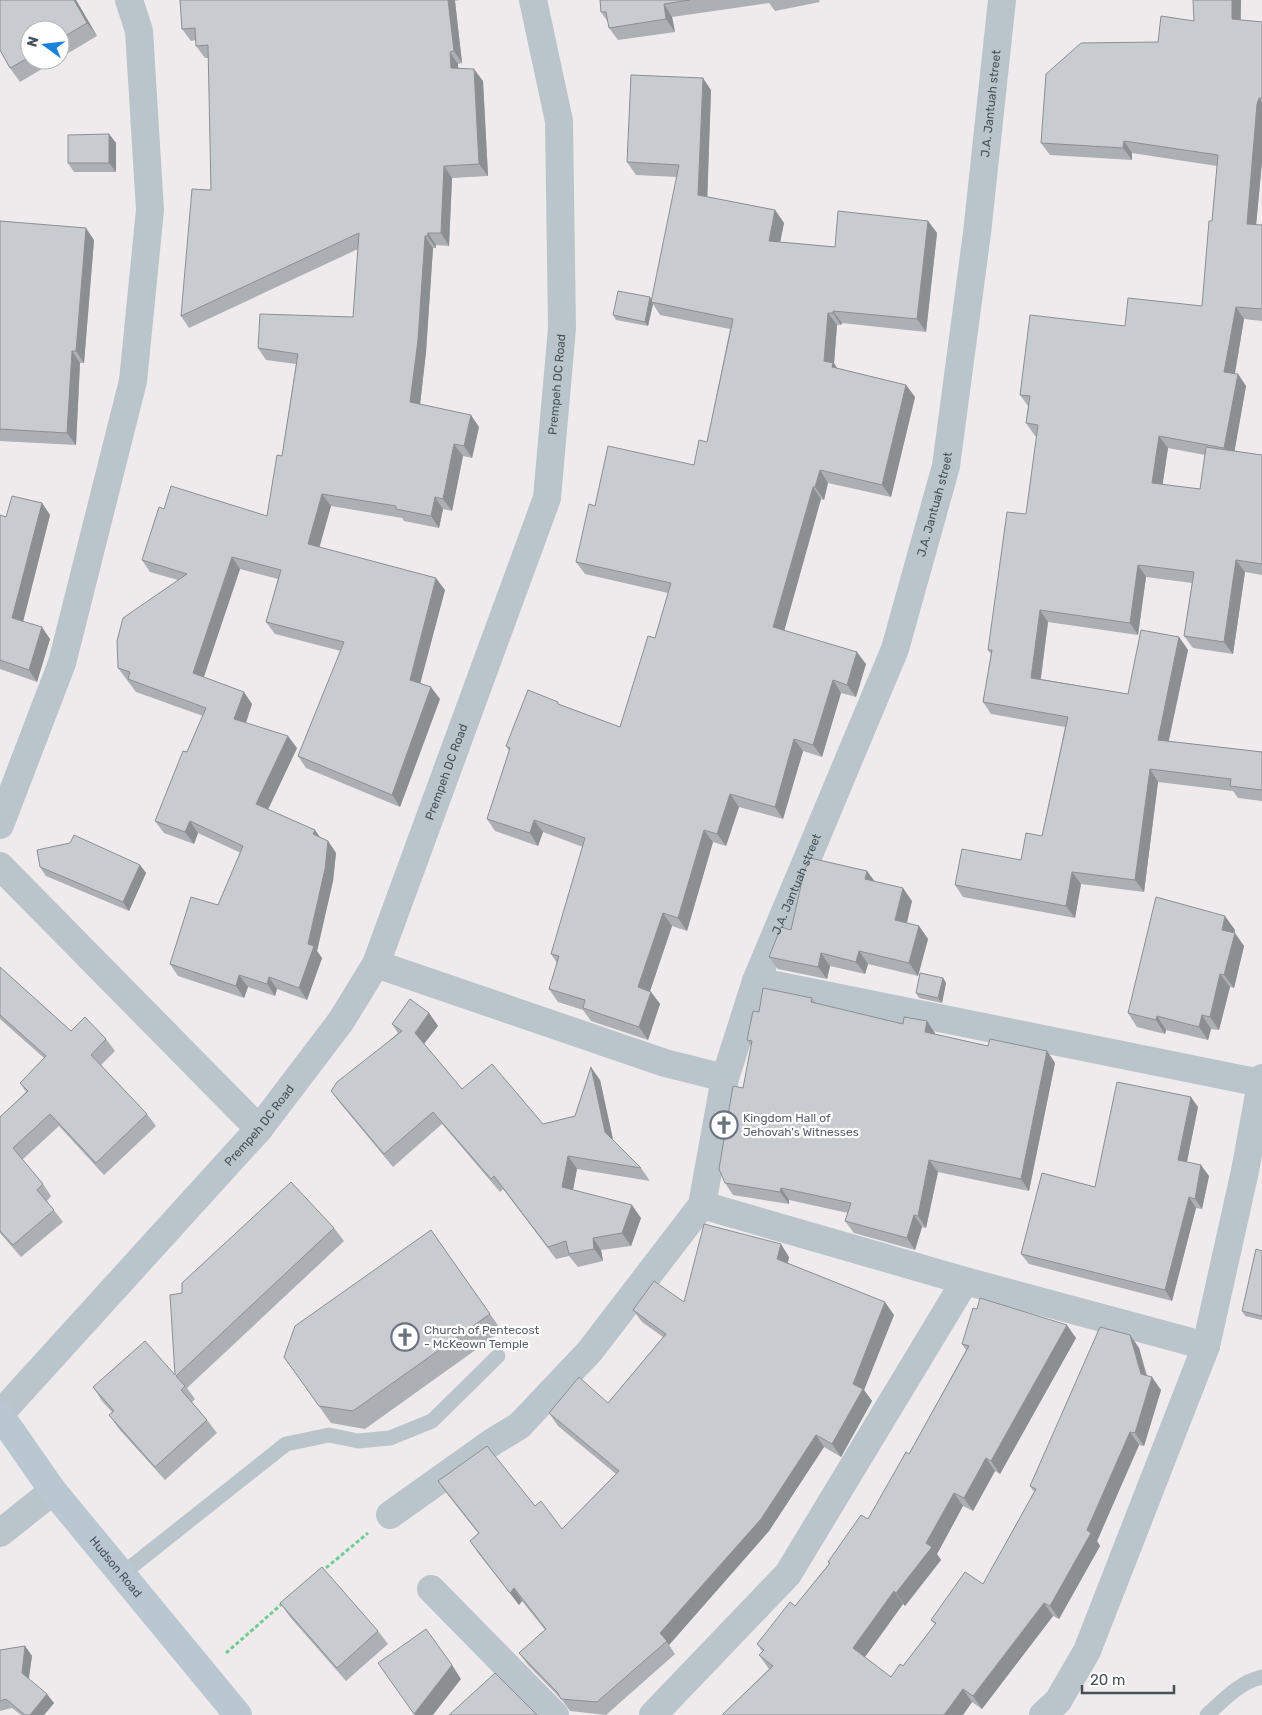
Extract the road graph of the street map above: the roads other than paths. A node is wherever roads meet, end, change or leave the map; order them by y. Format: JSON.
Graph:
{"nodes":[{"id":1,"x":129,"y":0,"type":"edge"},
{"id":2,"x":533,"y":0,"type":"edge"},
{"id":3,"x":1002,"y":0,"type":"edge"},
{"id":4,"x":0,"y":825,"type":"edge"},
{"id":5,"x":0,"y":866,"type":"edge"},
{"id":6,"x":376,"y":964,"type":"junction"},
{"id":7,"x":756,"y":981,"type":"junction"},
{"id":8,"x":725,"y":1078,"type":"junction"},
{"id":9,"x":1262,"y":1081,"type":"edge"},
{"id":10,"x":259,"y":1129,"type":"junction"},
{"id":11,"x":1254,"y":1172,"type":"edge"},
{"id":12,"x":702,"y":1205,"type":"junction"},
{"id":13,"x":965,"y":1281,"type":"junction"},
{"id":14,"x":1206,"y":1346,"type":"junction"},
{"id":15,"x":498,"y":1356,"type":"dead end"},
{"id":16,"x":0,"y":1414,"type":"edge"},
{"id":17,"x":53,"y":1491,"type":"junction"},
{"id":18,"x":390,"y":1515,"type":"road end"},
{"id":19,"x":0,"y":1534,"type":"edge"},
{"id":20,"x":122,"y":1574,"type":"junction"},
{"id":21,"x":431,"y":1589,"type":"dead end"},
{"id":22,"x":1262,"y":1677,"type":"edge"},
{"id":23,"x":1055,"y":1710,"type":"edge"},
{"id":24,"x":238,"y":1715,"type":"edge"},
{"id":25,"x":555,"y":1715,"type":"edge"},
{"id":26,"x":653,"y":1715,"type":"edge"},
{"id":27,"x":1207,"y":1715,"type":"edge"}],
"edges":[{"from":1,"to":4,"type":"street"},
{"from":2,"to":6,"type":"street","name":"Prempeh DC Road"},
{"from":3,"to":7,"type":"street","name":"J.A. Jantuah street"},
{"from":5,"to":10,"type":"street"},
{"from":6,"to":8,"type":"street"},
{"from":6,"to":10,"type":"street","name":"Prempeh DC Road"},
{"from":7,"to":8,"type":"street","name":"J.A. Jantuah street"},
{"from":7,"to":9,"type":"street"},
{"from":8,"to":12,"type":"street","name":"J.A. Jantuah street"},
{"from":9,"to":11,"type":"street"},
{"from":10,"to":16,"type":"street","name":"Prempeh DC Road"},
{"from":11,"to":14,"type":"street"},
{"from":12,"to":13,"type":"street"},
{"from":12,"to":18,"type":"street"},
{"from":13,"to":14,"type":"street"},
{"from":13,"to":26,"type":"street"},
{"from":14,"to":23,"type":"street"},
{"from":15,"to":20,"type":"lane"},
{"from":16,"to":17,"type":"street","name":"Hudson Road"},
{"from":17,"to":19,"type":"street"},
{"from":17,"to":20,"type":"street","name":"Hudson Road"},
{"from":20,"to":24,"type":"street","name":"Hudson Road"},
{"from":21,"to":25,"type":"street"},
{"from":22,"to":27,"type":"lane"}]}
